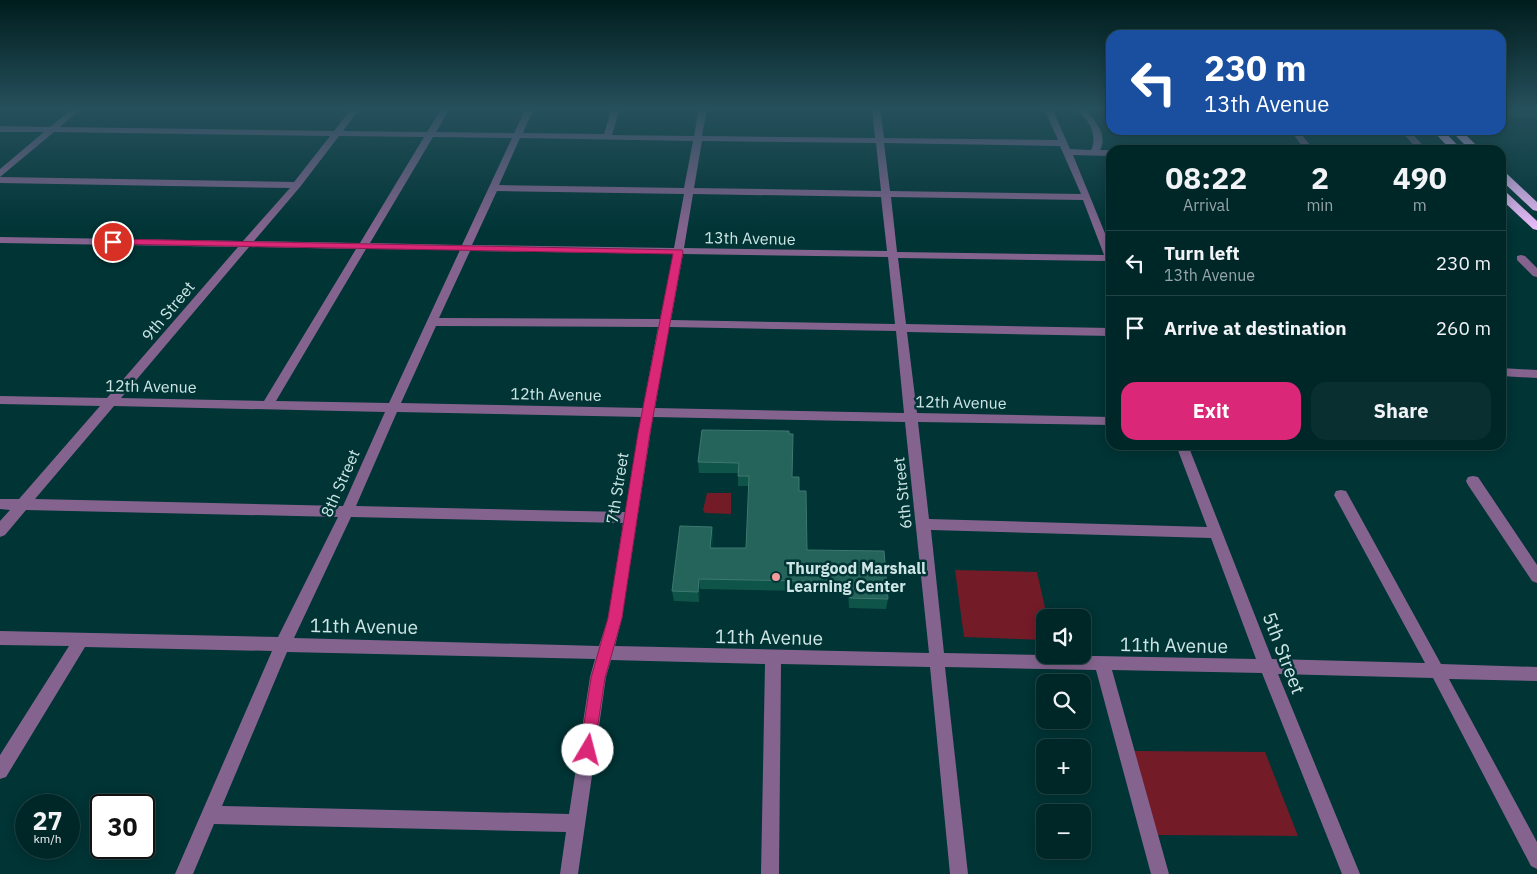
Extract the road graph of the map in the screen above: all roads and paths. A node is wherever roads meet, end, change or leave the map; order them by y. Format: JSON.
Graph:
{"nodes":[{"id":1,"x":29,"y":149,"type":"edge"},
{"id":2,"x":325,"y":149,"type":"edge"},
{"id":3,"x":422,"y":149,"type":"edge"},
{"id":4,"x":512,"y":149,"type":"edge"},
{"id":5,"x":695,"y":149,"type":"edge"},
{"id":6,"x":881,"y":149,"type":"edge"},
{"id":7,"x":1066,"y":149,"type":"edge"},
{"id":8,"x":1097,"y":149,"type":"edge"},
{"id":9,"x":1068,"y":152,"type":"junction"},
{"id":10,"x":1094,"y":153,"type":"junction"},
{"id":11,"x":1106,"y":153,"type":"edge"},
{"id":12,"x":0,"y":174,"type":"edge"},
{"id":13,"x":1506,"y":179,"type":"edge"},
{"id":14,"x":0,"y":180,"type":"edge"},
{"id":15,"x":297,"y":185,"type":"junction"},
{"id":16,"x":494,"y":188,"type":"junction"},
{"id":17,"x":688,"y":190,"type":"junction"},
{"id":18,"x":887,"y":193,"type":"junction"},
{"id":19,"x":1086,"y":197,"type":"junction"},
{"id":20,"x":1506,"y":198,"type":"edge"},
{"id":21,"x":1537,"y":208,"type":"edge"},
{"id":22,"x":1537,"y":227,"type":"edge"},
{"id":23,"x":0,"y":240,"type":"edge"},
{"id":24,"x":246,"y":244,"type":"junction"},
{"id":25,"x":363,"y":246,"type":"junction"},
{"id":26,"x":1106,"y":247,"type":"edge"},
{"id":27,"x":466,"y":248,"type":"junction"},
{"id":28,"x":678,"y":252,"type":"junction"},
{"id":29,"x":893,"y":255,"type":"junction"},
{"id":30,"x":1521,"y":258,"type":"dead end"},
{"id":31,"x":1106,"y":260,"type":"edge"},
{"id":32,"x":1537,"y":274,"type":"edge"},
{"id":33,"x":432,"y":322,"type":"junction"},
{"id":34,"x":666,"y":323,"type":"junction"},
{"id":35,"x":901,"y":328,"type":"junction"},
{"id":36,"x":1106,"y":332,"type":"edge"},
{"id":37,"x":1506,"y":372,"type":"edge"},
{"id":38,"x":1533,"y":374,"type":"edge"},
{"id":39,"x":1537,"y":385,"type":"edge"},
{"id":40,"x":0,"y":400,"type":"edge"},
{"id":41,"x":111,"y":402,"type":"junction"},
{"id":42,"x":268,"y":404,"type":"junction"},
{"id":43,"x":393,"y":407,"type":"junction"},
{"id":44,"x":648,"y":413,"type":"junction"},
{"id":45,"x":911,"y":417,"type":"junction"},
{"id":46,"x":1106,"y":421,"type":"edge"},
{"id":47,"x":1184,"y":450,"type":"edge"},
{"id":48,"x":1473,"y":481,"type":"dead end"},
{"id":49,"x":1341,"y":495,"type":"dead end"},
{"id":50,"x":0,"y":504,"type":"edge"},
{"id":51,"x":22,"y":505,"type":"junction"},
{"id":52,"x":347,"y":512,"type":"junction"},
{"id":53,"x":630,"y":518,"type":"junction"},
{"id":54,"x":922,"y":524,"type":"junction"},
{"id":55,"x":0,"y":531,"type":"edge"},
{"id":56,"x":1217,"y":533,"type":"junction"},
{"id":57,"x":1537,"y":577,"type":"edge"},
{"id":58,"x":0,"y":638,"type":"edge"},
{"id":59,"x":81,"y":640,"type":"junction"},
{"id":60,"x":283,"y":644,"type":"junction"},
{"id":61,"x":605,"y":652,"type":"junction"},
{"id":62,"x":773,"y":657,"type":"junction"},
{"id":63,"x":937,"y":659,"type":"junction"},
{"id":64,"x":1102,"y":664,"type":"junction"},
{"id":65,"x":1267,"y":666,"type":"junction"},
{"id":66,"x":1437,"y":671,"type":"junction"},
{"id":67,"x":1537,"y":674,"type":"edge"},
{"id":68,"x":0,"y":771,"type":"edge"},
{"id":69,"x":211,"y":814,"type":"junction"},
{"id":70,"x":578,"y":823,"type":"junction"},
{"id":71,"x":1537,"y":860,"type":"edge"},
{"id":72,"x":184,"y":874,"type":"edge"},
{"id":73,"x":569,"y":874,"type":"edge"},
{"id":74,"x":770,"y":874,"type":"edge"},
{"id":75,"x":959,"y":874,"type":"edge"},
{"id":76,"x":1160,"y":874,"type":"edge"},
{"id":77,"x":1350,"y":874,"type":"edge"}],
"edges":[{"from":1,"to":12,"type":"street"},
{"from":2,"to":15,"type":"street","name":"9th Street"},
{"from":3,"to":25,"type":"street"},
{"from":4,"to":16,"type":"street","name":"8th Street"},
{"from":5,"to":17,"type":"street","name":"7th Street"},
{"from":6,"to":18,"type":"street","name":"6th Street"},
{"from":7,"to":9,"type":"street"},
{"from":8,"to":10,"type":"street"},
{"from":9,"to":10,"type":"street"},
{"from":9,"to":19,"type":"street"},
{"from":10,"to":11,"type":"street"},
{"from":13,"to":21,"type":"highway"},
{"from":14,"to":15,"type":"street"},
{"from":15,"to":24,"type":"street","name":"9th Street"},
{"from":16,"to":17,"type":"street"},
{"from":16,"to":27,"type":"street","name":"8th Street"},
{"from":17,"to":18,"type":"street"},
{"from":17,"to":28,"type":"street","name":"7th Street"},
{"from":18,"to":19,"type":"street"},
{"from":18,"to":29,"type":"street","name":"6th Street"},
{"from":19,"to":26,"type":"street"},
{"from":20,"to":22,"type":"highway"},
{"from":23,"to":24,"type":"street","name":"13th Avenue"},
{"from":24,"to":25,"type":"street","name":"13th Avenue"},
{"from":24,"to":41,"type":"street","name":"9th Street"},
{"from":25,"to":27,"type":"street","name":"13th Avenue"},
{"from":25,"to":42,"type":"street"},
{"from":27,"to":28,"type":"street","name":"13th Avenue"},
{"from":27,"to":33,"type":"street","name":"8th Street"},
{"from":28,"to":29,"type":"street","name":"13th Avenue"},
{"from":28,"to":34,"type":"street","name":"7th Street"},
{"from":29,"to":31,"type":"street","name":"13th Avenue"},
{"from":29,"to":35,"type":"street","name":"6th Street"},
{"from":30,"to":32,"type":"street"},
{"from":33,"to":34,"type":"street"},
{"from":33,"to":43,"type":"street","name":"8th Street"},
{"from":34,"to":35,"type":"street"},
{"from":34,"to":44,"type":"street","name":"7th Street"},
{"from":35,"to":36,"type":"street"},
{"from":35,"to":45,"type":"street","name":"6th Street"},
{"from":37,"to":38,"type":"street"},
{"from":38,"to":39,"type":"street"},
{"from":40,"to":41,"type":"street","name":"12th Avenue"},
{"from":41,"to":42,"type":"street","name":"12th Avenue"},
{"from":41,"to":51,"type":"street","name":"9th Street"},
{"from":42,"to":43,"type":"street","name":"12th Avenue"},
{"from":43,"to":44,"type":"street","name":"12th Avenue"},
{"from":43,"to":52,"type":"street","name":"8th Street"},
{"from":44,"to":45,"type":"street","name":"12th Avenue"},
{"from":44,"to":53,"type":"street","name":"7th Street"},
{"from":45,"to":46,"type":"street","name":"12th Avenue"},
{"from":45,"to":54,"type":"street","name":"6th Street"},
{"from":47,"to":56,"type":"street","name":"5th Street"},
{"from":48,"to":57,"type":"street"},
{"from":49,"to":66,"type":"street"},
{"from":50,"to":51,"type":"street"},
{"from":51,"to":52,"type":"street"},
{"from":51,"to":55,"type":"street","name":"9th Street"},
{"from":52,"to":53,"type":"street"},
{"from":52,"to":60,"type":"street","name":"8th Street"},
{"from":53,"to":61,"type":"street","name":"7th Street"},
{"from":54,"to":56,"type":"street"},
{"from":54,"to":63,"type":"street","name":"6th Street"},
{"from":56,"to":65,"type":"street","name":"5th Street"},
{"from":58,"to":59,"type":"street","name":"11th Avenue"},
{"from":59,"to":60,"type":"street","name":"11th Avenue"},
{"from":59,"to":68,"type":"street"},
{"from":60,"to":61,"type":"street","name":"11th Avenue"},
{"from":60,"to":69,"type":"street","name":"8th Street"},
{"from":61,"to":62,"type":"street","name":"11th Avenue"},
{"from":61,"to":70,"type":"street","name":"7th Street"},
{"from":62,"to":63,"type":"street","name":"11th Avenue"},
{"from":62,"to":74,"type":"street"},
{"from":63,"to":64,"type":"street","name":"11th Avenue"},
{"from":63,"to":75,"type":"street","name":"6th Street"},
{"from":64,"to":65,"type":"street","name":"11th Avenue"},
{"from":64,"to":76,"type":"street"},
{"from":65,"to":66,"type":"street","name":"11th Avenue"},
{"from":65,"to":77,"type":"street","name":"5th Street"},
{"from":66,"to":67,"type":"street","name":"11th Avenue"},
{"from":66,"to":71,"type":"street"},
{"from":69,"to":70,"type":"street"},
{"from":69,"to":72,"type":"street","name":"8th Street"},
{"from":70,"to":73,"type":"street","name":"7th Street"}]}
